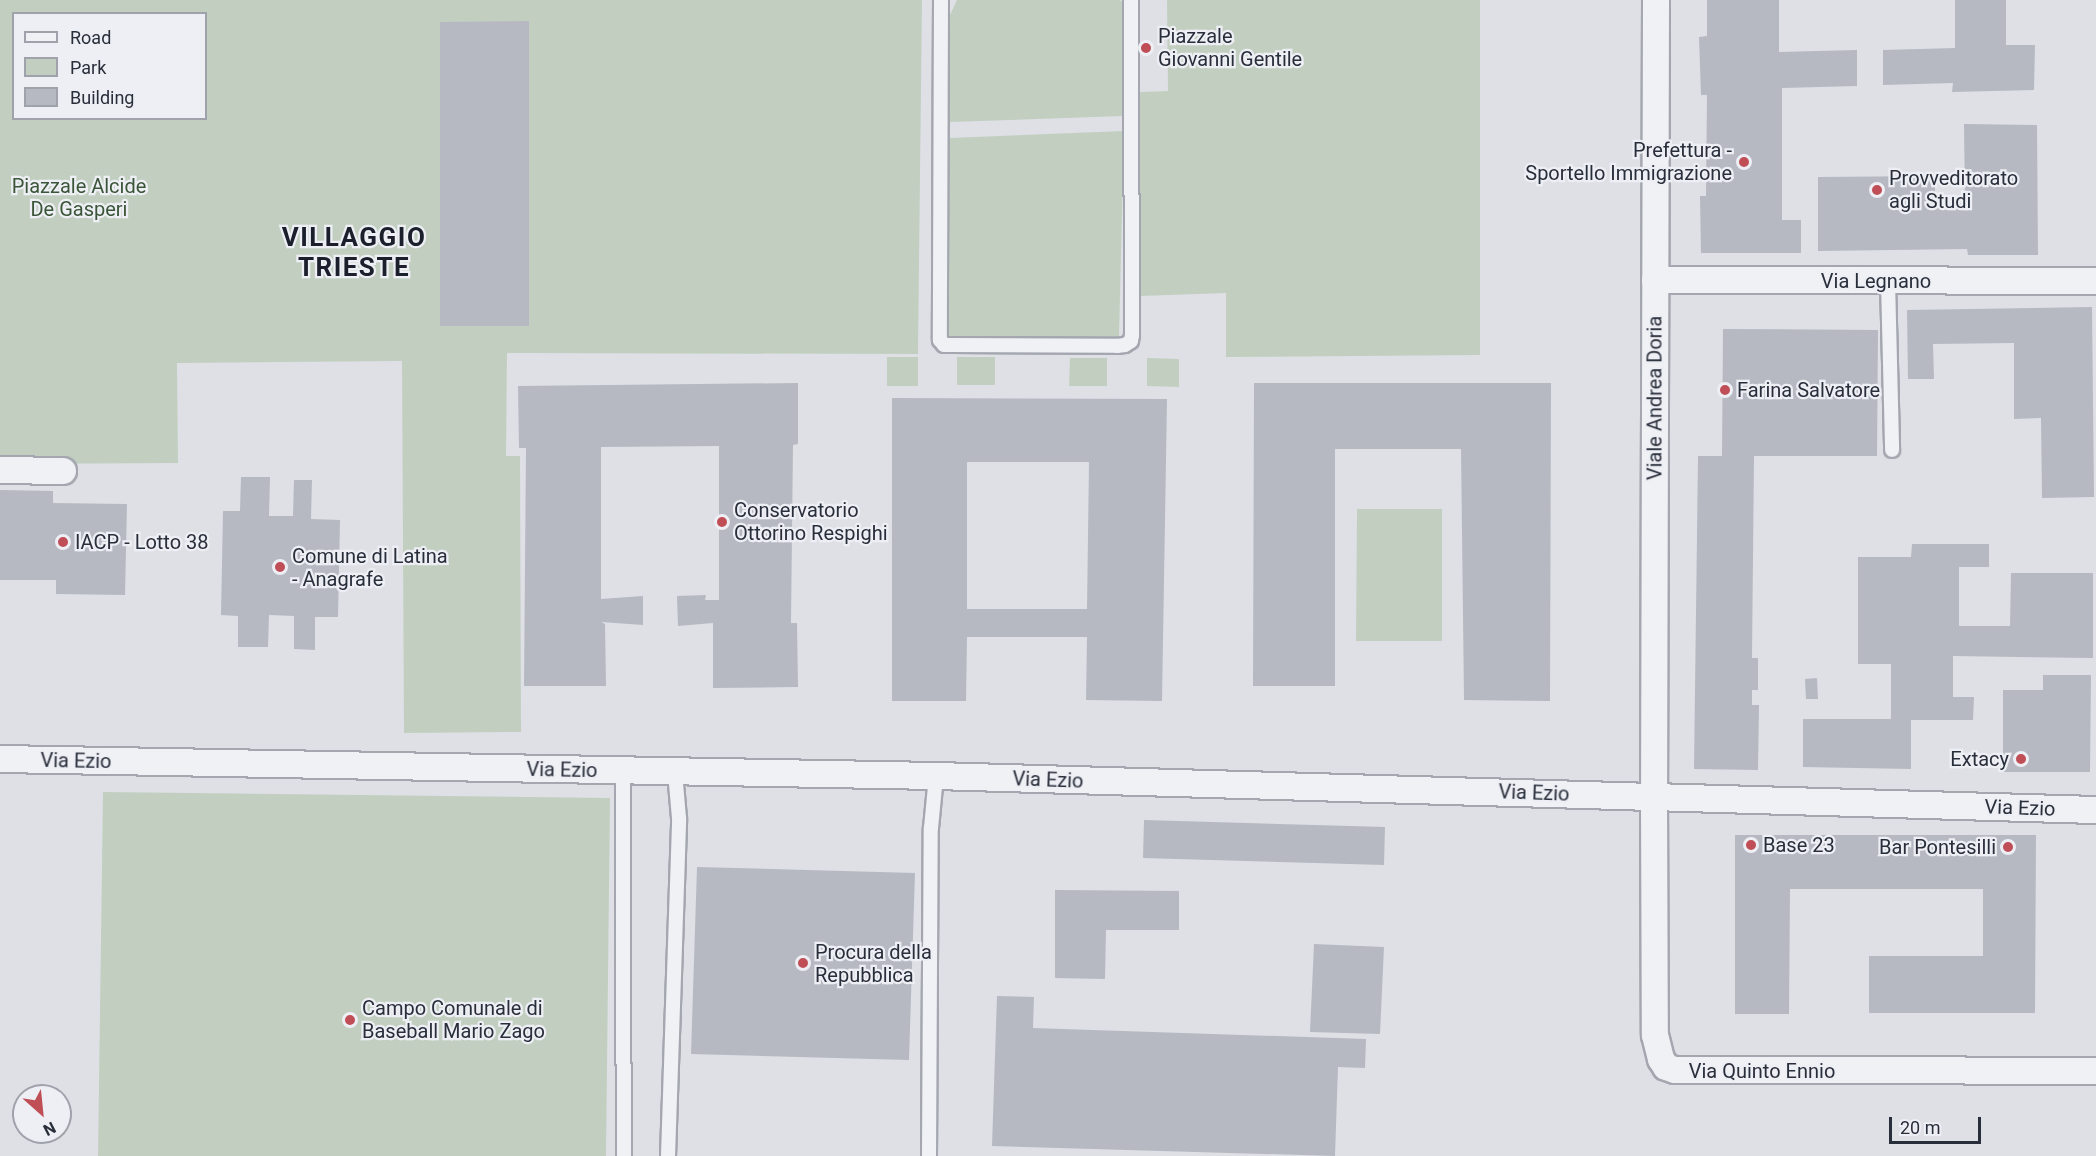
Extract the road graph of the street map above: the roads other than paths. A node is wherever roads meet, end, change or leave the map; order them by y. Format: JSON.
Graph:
{"nodes":[{"id":1,"x":941,"y":0,"type":"edge"},
{"id":2,"x":1131,"y":0,"type":"edge"},
{"id":3,"x":1656,"y":0,"type":"edge"},
{"id":4,"x":1655,"y":280,"type":"junction"},
{"id":5,"x":1888,"y":281,"type":"junction"},
{"id":6,"x":2096,"y":281,"type":"edge"},
{"id":7,"x":1892,"y":450,"type":"dead end"},
{"id":8,"x":0,"y":470,"type":"edge"},
{"id":9,"x":63,"y":471,"type":"dead end"},
{"id":10,"x":0,"y":759,"type":"edge"},
{"id":11,"x":623,"y":771,"type":"junction"},
{"id":12,"x":675,"y":772,"type":"junction"},
{"id":13,"x":936,"y":777,"type":"junction"},
{"id":14,"x":1654,"y":797,"type":"junction"},
{"id":15,"x":2096,"y":810,"type":"edge"},
{"id":16,"x":2096,"y":1071,"type":"edge"},
{"id":17,"x":624,"y":1156,"type":"edge"},
{"id":18,"x":668,"y":1156,"type":"edge"},
{"id":19,"x":929,"y":1156,"type":"edge"}],
"edges":[{"from":1,"to":2,"type":"lane"},
{"from":3,"to":4,"type":"street","name":"Viale Andrea Doria"},
{"from":4,"to":5,"type":"street","name":"Via Legnano"},
{"from":4,"to":14,"type":"street","name":"Viale Andrea Doria"},
{"from":5,"to":6,"type":"street","name":"Via Legnano"},
{"from":5,"to":7,"type":"lane"},
{"from":8,"to":9,"type":"street"},
{"from":10,"to":11,"type":"street","name":"Via Ezio"},
{"from":11,"to":12,"type":"street","name":"Via Ezio"},
{"from":11,"to":17,"type":"lane"},
{"from":12,"to":13,"type":"street","name":"Via Ezio"},
{"from":12,"to":18,"type":"lane"},
{"from":13,"to":14,"type":"street","name":"Via Ezio"},
{"from":13,"to":19,"type":"lane"},
{"from":14,"to":15,"type":"street","name":"Via Ezio"},
{"from":14,"to":16,"type":"street","name":"Via Quinto Ennio"}]}
